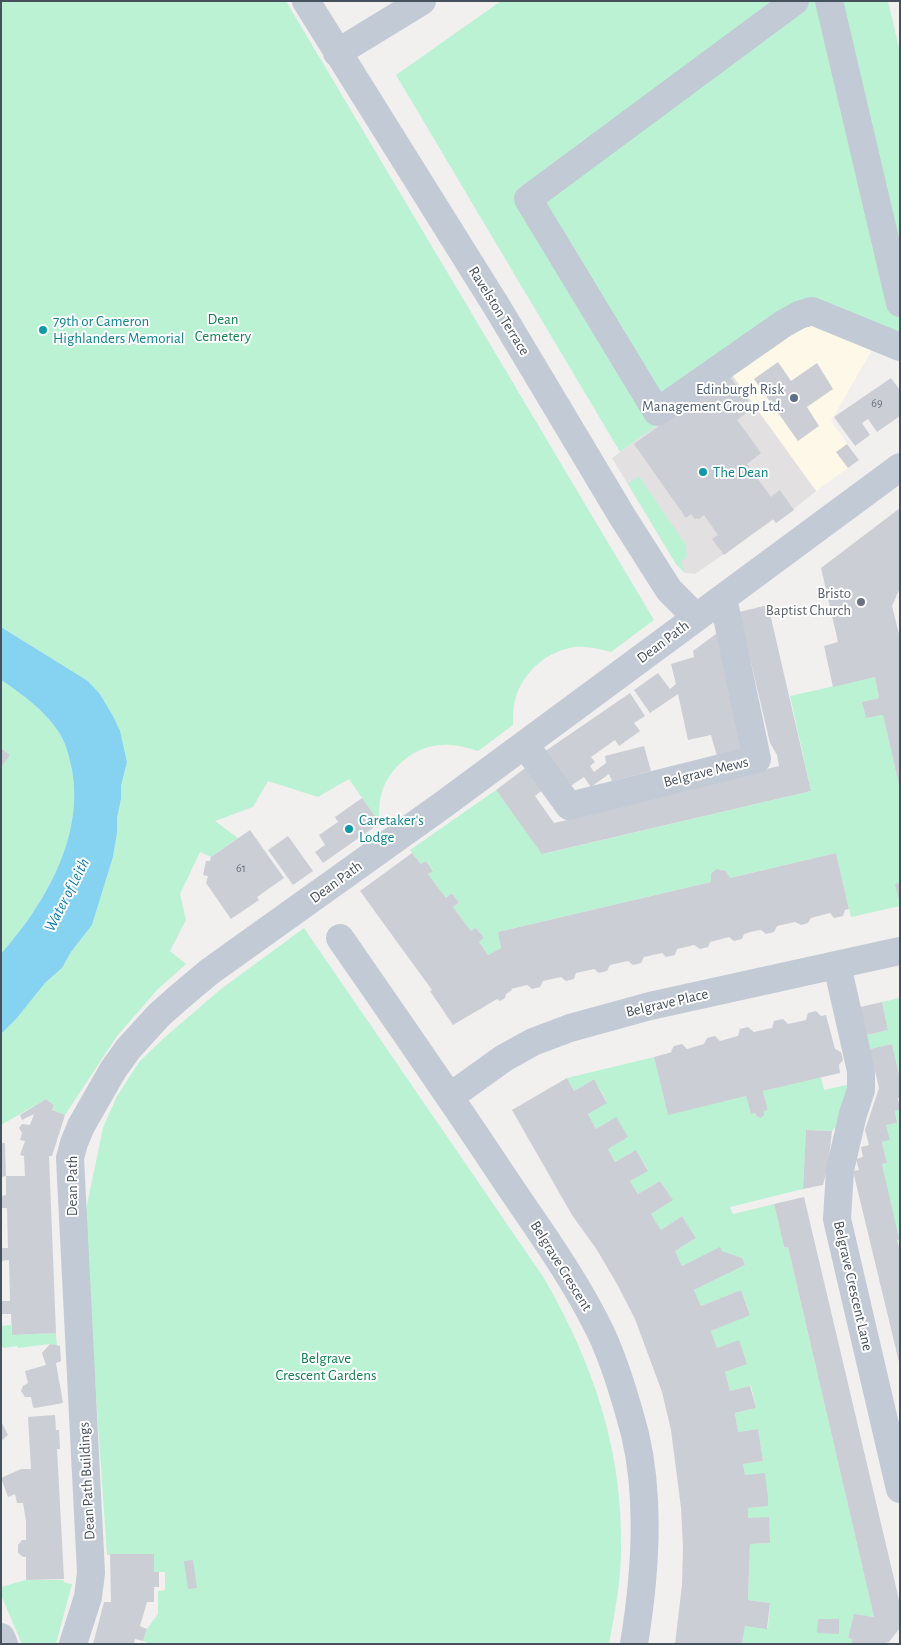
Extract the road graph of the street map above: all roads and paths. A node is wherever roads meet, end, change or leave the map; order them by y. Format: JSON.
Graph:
{"nodes":[{"id":1,"x":306,"y":1,"type":"edge"},
{"id":2,"x":422,"y":1,"type":"edge"},
{"id":3,"x":795,"y":1,"type":"edge"},
{"id":4,"x":828,"y":1,"type":"edge"},
{"id":5,"x":337,"y":53,"type":"junction"},
{"id":6,"x":900,"y":303,"type":"edge"},
{"id":7,"x":900,"y":347,"type":"edge"},
{"id":8,"x":900,"y":467,"type":"edge"},
{"id":9,"x":722,"y":598,"type":"junction"},
{"id":10,"x":696,"y":617,"type":"junction"},
{"id":11,"x":524,"y":745,"type":"junction"},
{"id":12,"x":340,"y":938,"type":"dead end"},
{"id":13,"x":900,"y":951,"type":"edge"},
{"id":14,"x":837,"y":965,"type":"junction"},
{"id":15,"x":450,"y":1096,"type":"junction"},
{"id":16,"x":82,"y":1406,"type":"joint"},
{"id":17,"x":900,"y":1488,"type":"edge"},
{"id":18,"x":1,"y":1637,"type":"edge"},
{"id":19,"x":4,"y":1644,"type":"edge"},
{"id":20,"x":73,"y":1644,"type":"edge"},
{"id":21,"x":634,"y":1644,"type":"edge"}],
"edges":[{"from":1,"to":5,"type":"street","name":"Ravelston Terrace"},
{"from":2,"to":5,"type":"street"},
{"from":3,"to":7,"type":"street"},
{"from":4,"to":6,"type":"street"},
{"from":5,"to":10,"type":"street","name":"Ravelston Terrace"},
{"from":8,"to":9,"type":"street","name":"Dean Path"},
{"from":9,"to":10,"type":"street","name":"Dean Path"},
{"from":9,"to":11,"type":"street","name":"Belgrave Mews"},
{"from":10,"to":11,"type":"street","name":"Dean Path"},
{"from":11,"to":16,"type":"street","name":"Dean Path"},
{"from":12,"to":15,"type":"street","name":"Belgrave Crescent"},
{"from":13,"to":14,"type":"street","name":"Belgrave Place"},
{"from":14,"to":15,"type":"street","name":"Belgrave Place"},
{"from":14,"to":17,"type":"street","name":"Belgrave Crescent Lane"},
{"from":15,"to":21,"type":"street","name":"Belgrave Crescent"},
{"from":16,"to":20,"type":"street","name":"Dean Path Buildings"},
{"from":18,"to":19,"type":"street"}]}
